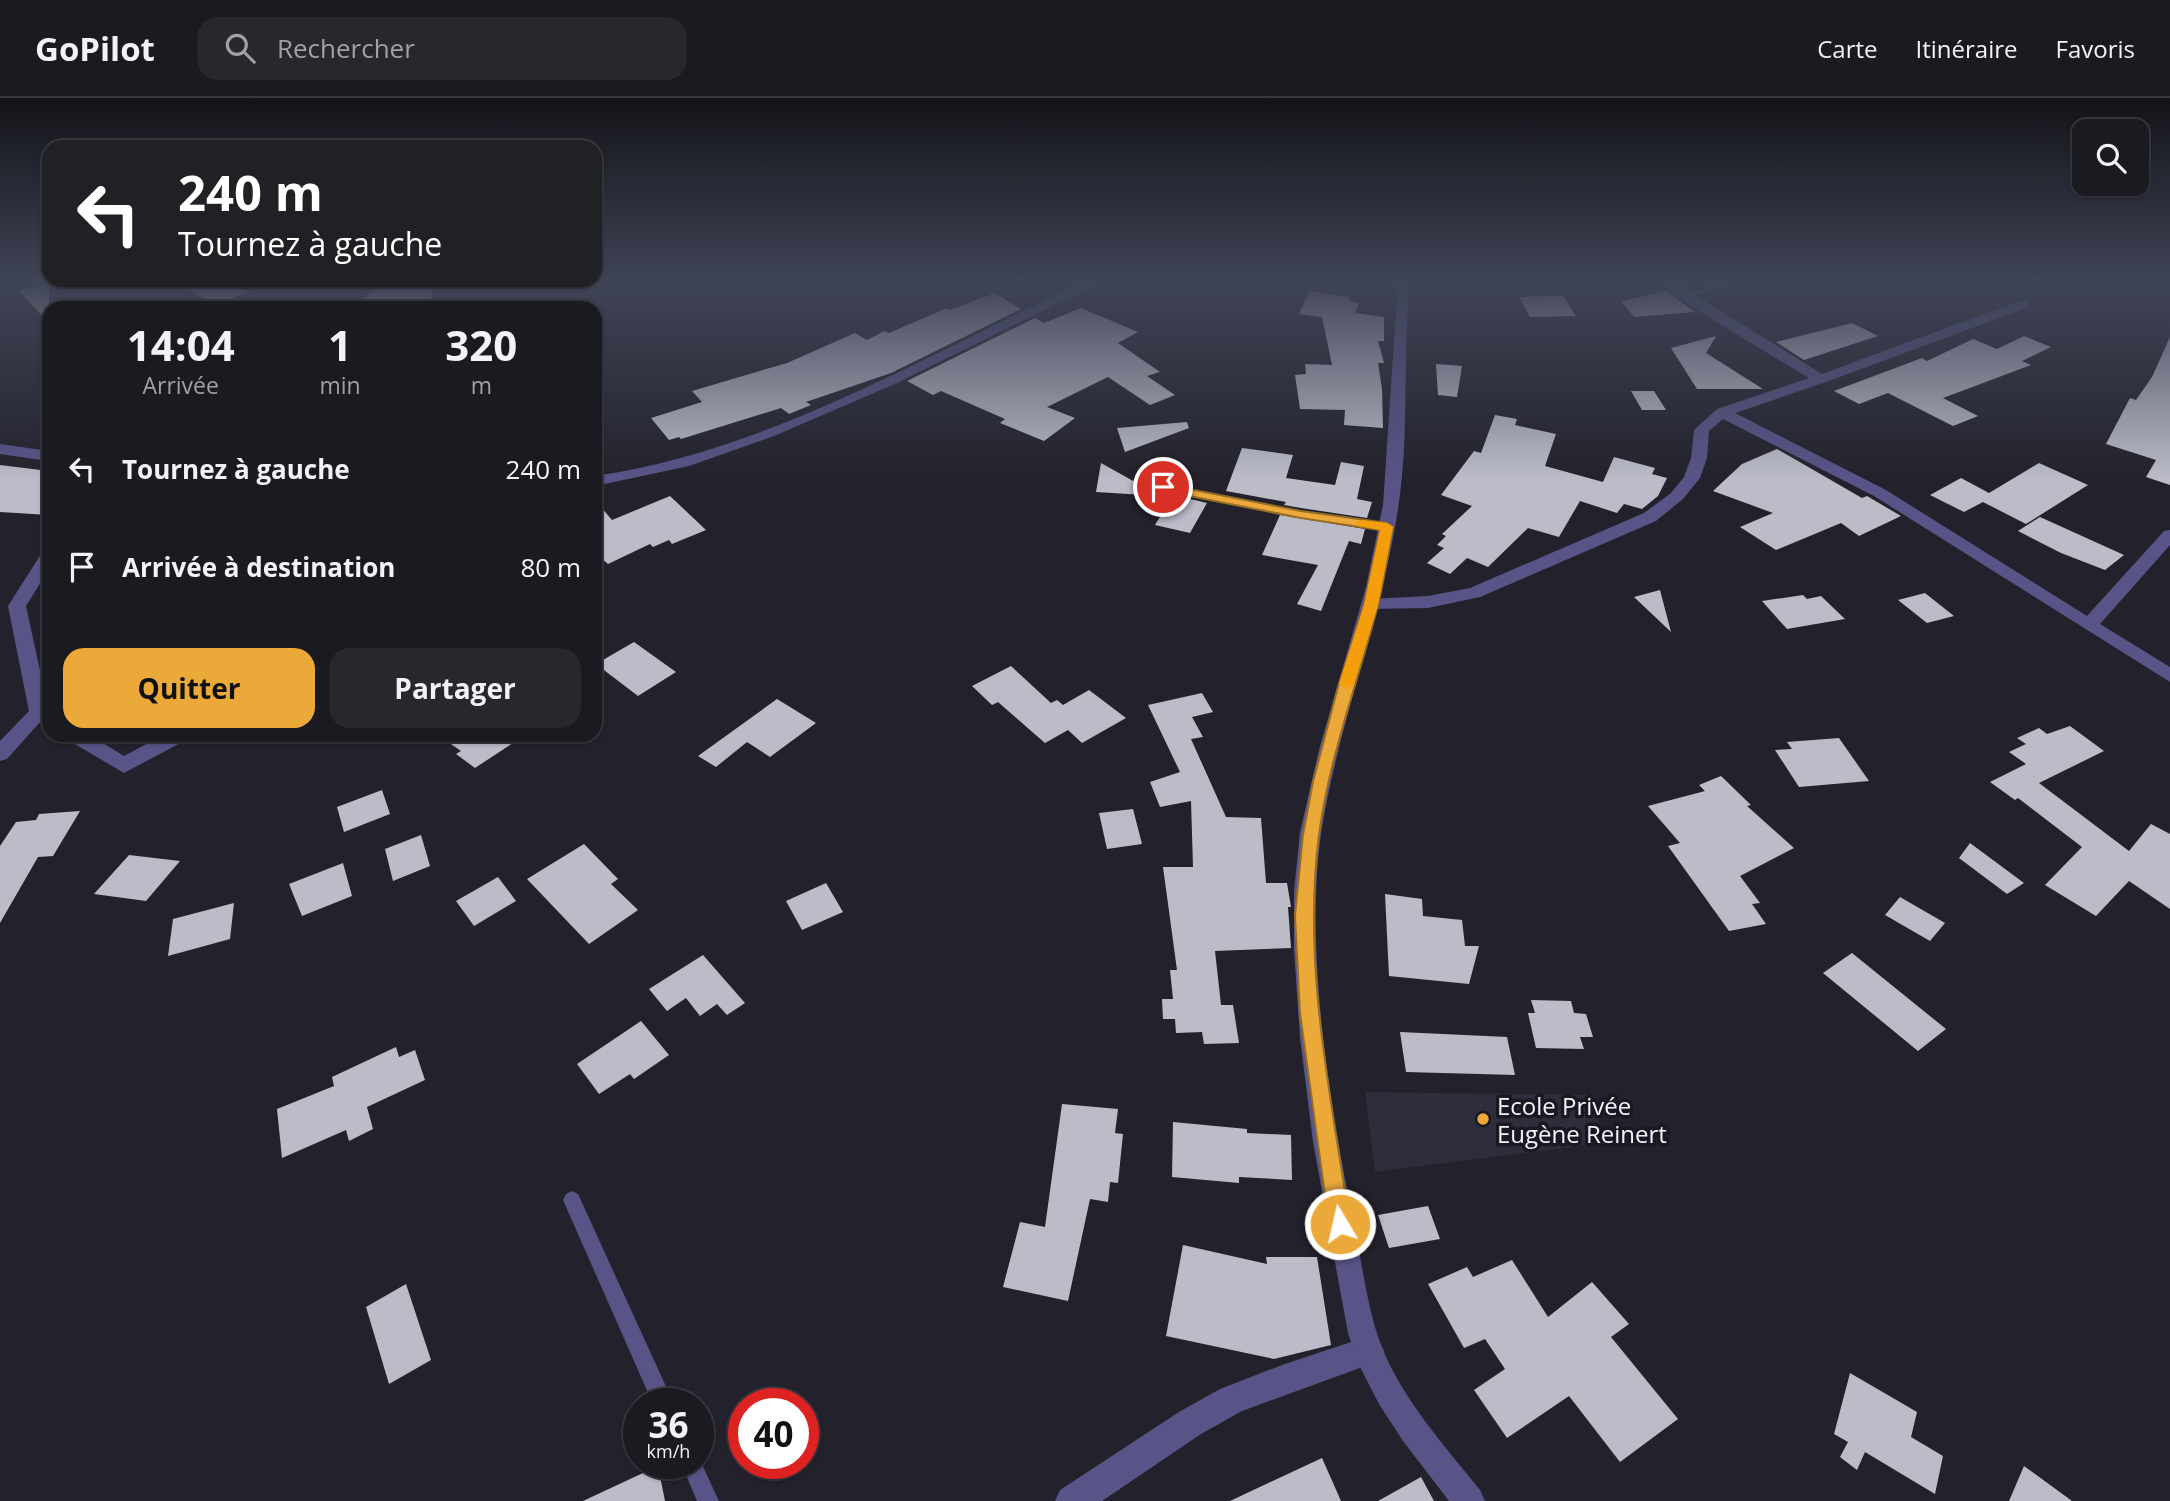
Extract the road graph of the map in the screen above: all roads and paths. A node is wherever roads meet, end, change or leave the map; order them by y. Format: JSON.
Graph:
{"nodes":[{"id":1,"x":961,"y":348,"type":"edge"},
{"id":2,"x":1399,"y":348,"type":"edge"},
{"id":3,"x":1771,"y":348,"type":"edge"},
{"id":4,"x":1904,"y":348,"type":"edge"},
{"id":5,"x":1821,"y":379,"type":"junction"},
{"id":6,"x":1722,"y":412,"type":"junction"},
{"id":7,"x":0,"y":449,"type":"edge"},
{"id":8,"x":42,"y":455,"type":"edge"},
{"id":9,"x":602,"y":480,"type":"edge"},
{"id":10,"x":1163,"y":487,"type":"dead end"},
{"id":11,"x":1387,"y":527,"type":"junction"},
{"id":12,"x":2169,"y":537,"type":"edge"},
{"id":13,"x":42,"y":567,"type":"edge"},
{"id":14,"x":1371,"y":605,"type":"junction"},
{"id":15,"x":18,"y":606,"type":"junction"},
{"id":16,"x":0,"y":616,"type":"edge"},
{"id":17,"x":2090,"y":624,"type":"junction"},
{"id":18,"x":2170,"y":676,"type":"edge"},
{"id":19,"x":42,"y":707,"type":"edge"},
{"id":20,"x":42,"y":717,"type":"edge"},
{"id":21,"x":86,"y":742,"type":"edge"},
{"id":22,"x":167,"y":742,"type":"edge"},
{"id":23,"x":0,"y":754,"type":"edge"},
{"id":24,"x":572,"y":1200,"type":"dead end"},
{"id":25,"x":1369,"y":1351,"type":"junction"},
{"id":26,"x":657,"y":1388,"type":"edge"},
{"id":27,"x":698,"y":1479,"type":"edge"},
{"id":28,"x":708,"y":1501,"type":"edge"},
{"id":29,"x":1071,"y":1501,"type":"edge"},
{"id":30,"x":1469,"y":1501,"type":"edge"}],
"edges":[{"from":1,"to":9,"type":"street"},
{"from":2,"to":11,"type":"street"},
{"from":3,"to":5,"type":"street"},
{"from":4,"to":5,"type":"street"},
{"from":5,"to":6,"type":"street"},
{"from":6,"to":14,"type":"street"},
{"from":6,"to":17,"type":"street"},
{"from":7,"to":8,"type":"street"},
{"from":10,"to":11,"type":"lane"},
{"from":11,"to":14,"type":"street"},
{"from":12,"to":17,"type":"street"},
{"from":13,"to":15,"type":"street"},
{"from":14,"to":25,"type":"street"},
{"from":15,"to":16,"type":"street"},
{"from":15,"to":19,"type":"street"},
{"from":17,"to":18,"type":"street"},
{"from":20,"to":23,"type":"street"},
{"from":21,"to":22,"type":"street"},
{"from":24,"to":26,"type":"lane"},
{"from":25,"to":29,"type":"street"},
{"from":25,"to":30,"type":"street"},
{"from":27,"to":28,"type":"lane"}]}
